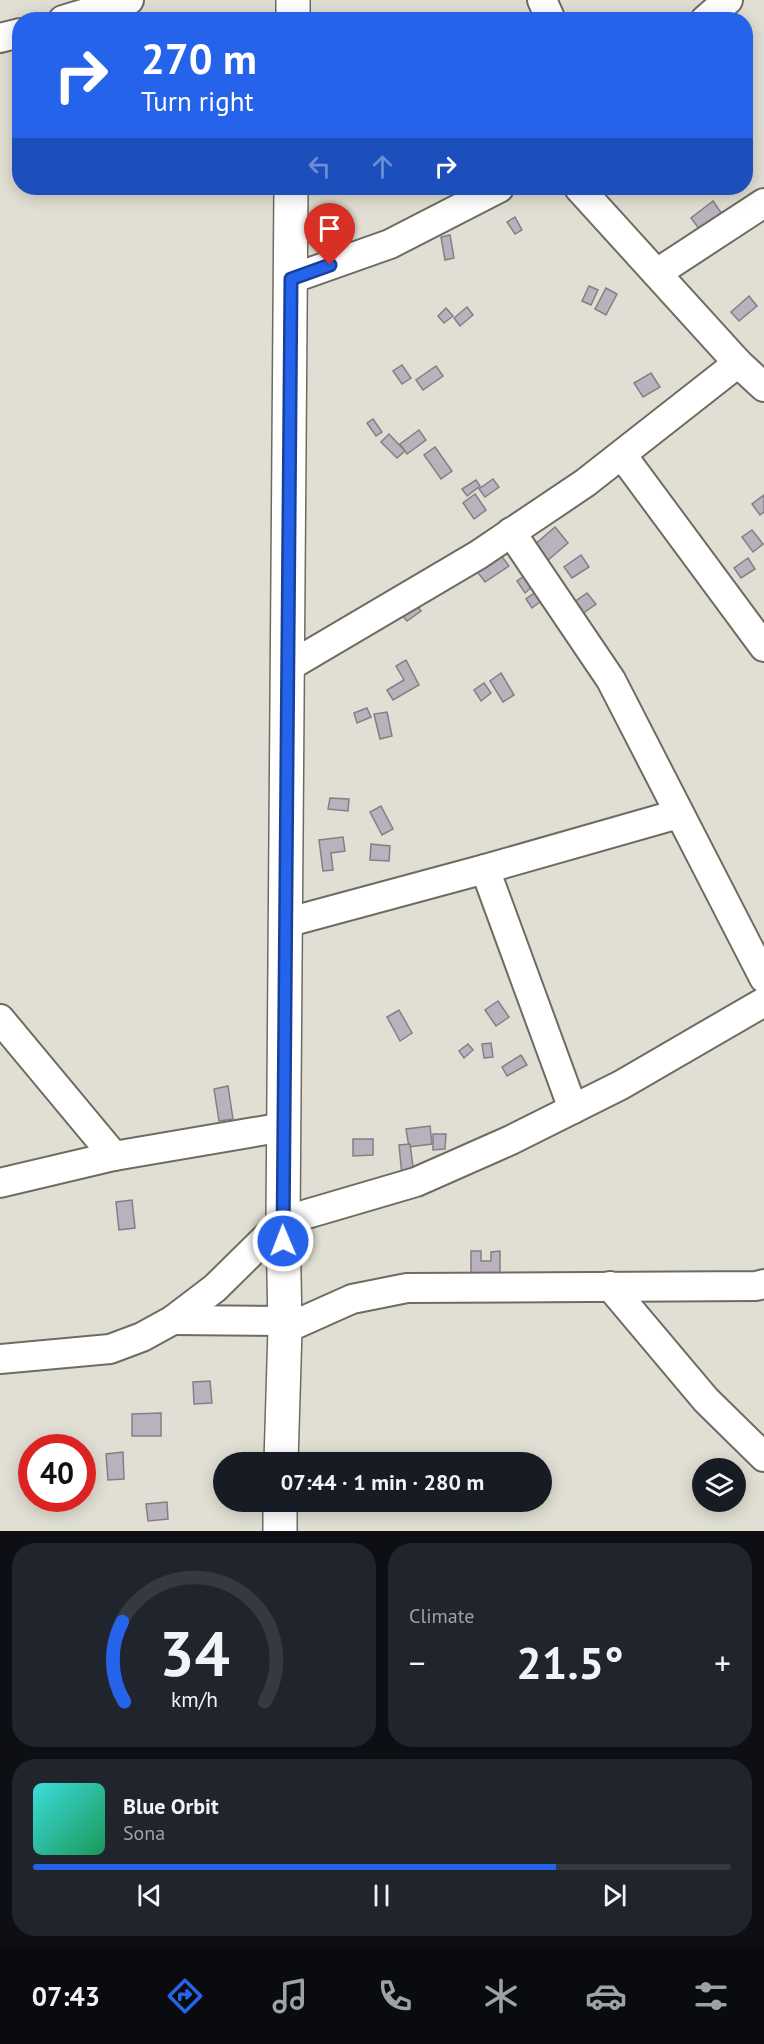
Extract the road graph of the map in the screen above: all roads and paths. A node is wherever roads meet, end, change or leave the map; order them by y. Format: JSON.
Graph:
{"nodes":[{"id":1,"x":129,"y":0,"type":"edge"},
{"id":2,"x":728,"y":0,"type":"edge"},
{"id":3,"x":89,"y":12,"type":"edge"},
{"id":4,"x":714,"y":12,"type":"edge"},
{"id":5,"x":291,"y":195,"type":"edge"},
{"id":6,"x":485,"y":195,"type":"edge"},
{"id":7,"x":585,"y":195,"type":"edge"},
{"id":8,"x":764,"y":203,"type":"edge"},
{"id":9,"x":657,"y":273,"type":"junction"},
{"id":10,"x":291,"y":279,"type":"junction"},
{"id":11,"x":738,"y":363,"type":"junction"},
{"id":12,"x":764,"y":387,"type":"edge"},
{"id":13,"x":622,"y":455,"type":"junction"},
{"id":14,"x":512,"y":532,"type":"junction"},
{"id":15,"x":764,"y":647,"type":"edge"},
{"id":16,"x":288,"y":667,"type":"junction"},
{"id":17,"x":678,"y":814,"type":"junction"},
{"id":18,"x":485,"y":869,"type":"junction"},
{"id":19,"x":285,"y":923,"type":"junction"},
{"id":20,"x":764,"y":978,"type":"edge"},
{"id":21,"x":764,"y":1002,"type":"edge"},
{"id":22,"x":0,"y":1019,"type":"edge"},
{"id":23,"x":573,"y":1109,"type":"junction"},
{"id":24,"x":284,"y":1127,"type":"junction"},
{"id":25,"x":114,"y":1156,"type":"junction"},
{"id":26,"x":0,"y":1183,"type":"edge"},
{"id":27,"x":283,"y":1221,"type":"junction"},
{"id":28,"x":764,"y":1284,"type":"edge"},
{"id":29,"x":610,"y":1286,"type":"junction"},
{"id":30,"x":173,"y":1320,"type":"junction"},
{"id":31,"x":285,"y":1325,"type":"junction"},
{"id":32,"x":0,"y":1359,"type":"edge"},
{"id":33,"x":281,"y":1452,"type":"edge"},
{"id":34,"x":764,"y":1456,"type":"edge"},
{"id":35,"x":280,"y":1512,"type":"edge"},
{"id":36,"x":280,"y":1531,"type":"edge"}],
"edges":[{"from":1,"to":3,"type":"street"},
{"from":2,"to":4,"type":"street"},
{"from":5,"to":10,"type":"street"},
{"from":6,"to":10,"type":"street"},
{"from":7,"to":9,"type":"street"},
{"from":8,"to":9,"type":"street"},
{"from":9,"to":11,"type":"street"},
{"from":10,"to":16,"type":"street"},
{"from":11,"to":12,"type":"street"},
{"from":11,"to":13,"type":"street"},
{"from":13,"to":14,"type":"street"},
{"from":13,"to":15,"type":"street"},
{"from":14,"to":16,"type":"street"},
{"from":14,"to":17,"type":"street"},
{"from":16,"to":19,"type":"street"},
{"from":17,"to":18,"type":"street"},
{"from":17,"to":20,"type":"street"},
{"from":18,"to":19,"type":"street"},
{"from":18,"to":23,"type":"street"},
{"from":19,"to":24,"type":"street"},
{"from":21,"to":23,"type":"street"},
{"from":22,"to":25,"type":"street"},
{"from":23,"to":27,"type":"street"},
{"from":24,"to":25,"type":"street"},
{"from":24,"to":27,"type":"street"},
{"from":25,"to":26,"type":"street"},
{"from":27,"to":30,"type":"street"},
{"from":27,"to":31,"type":"street"},
{"from":28,"to":29,"type":"street"},
{"from":29,"to":31,"type":"street"},
{"from":29,"to":34,"type":"street"},
{"from":30,"to":31,"type":"street"},
{"from":30,"to":32,"type":"street"},
{"from":31,"to":33,"type":"street"},
{"from":35,"to":36,"type":"street"}]}
